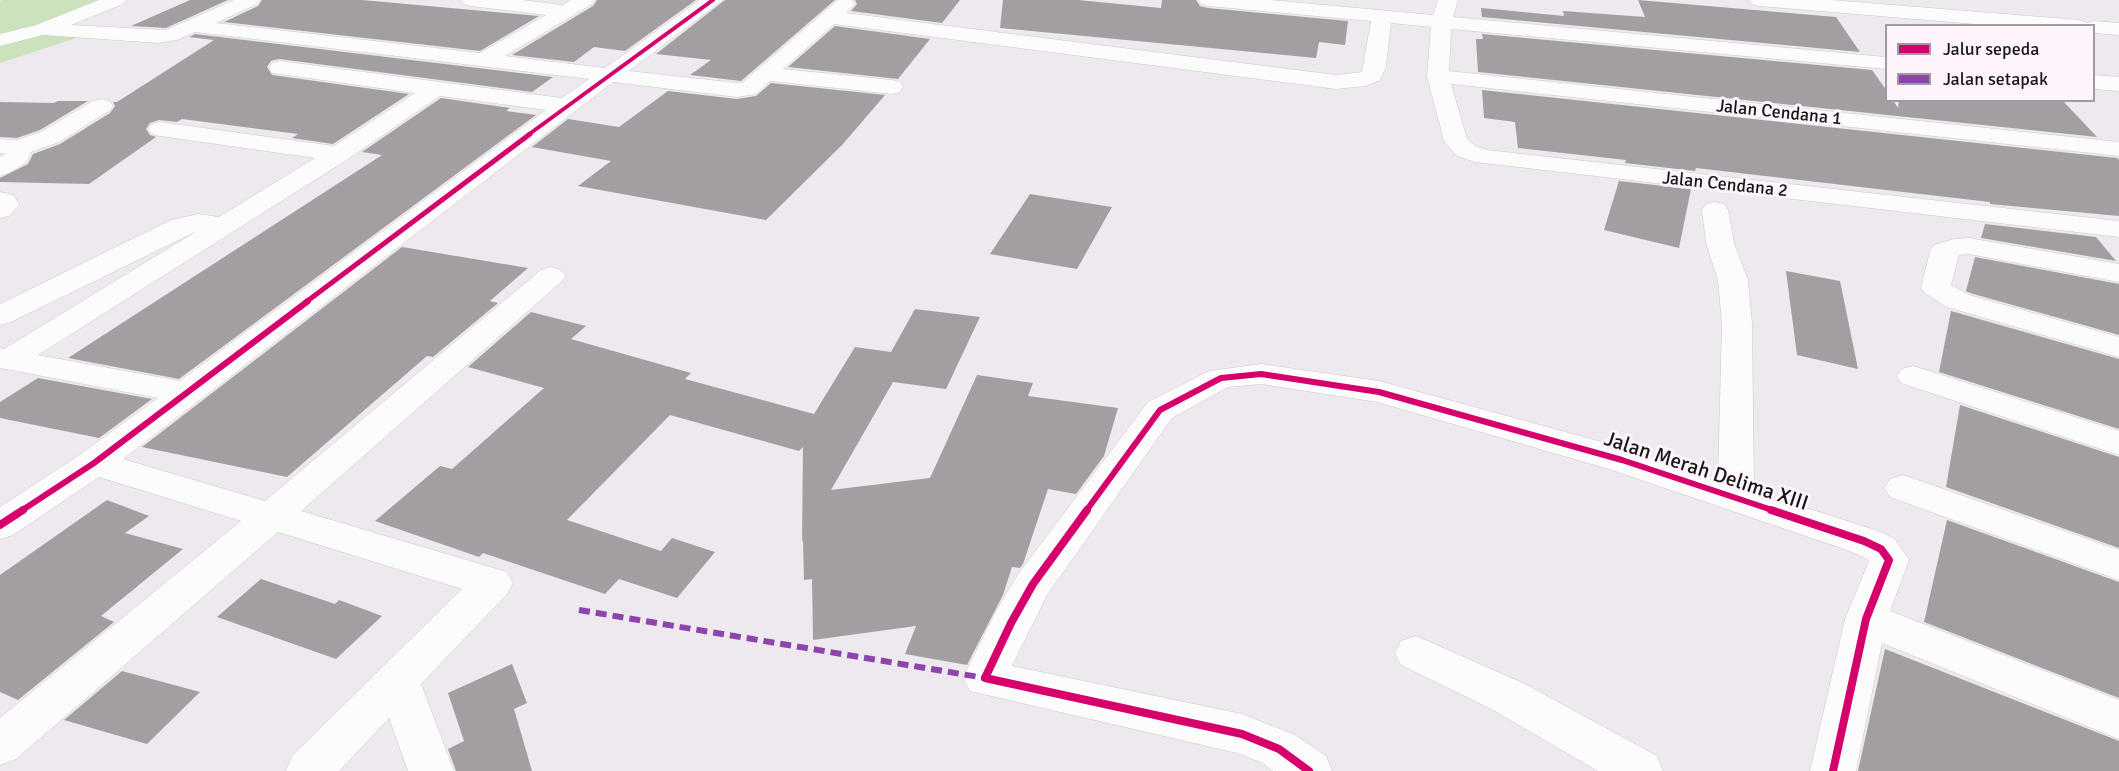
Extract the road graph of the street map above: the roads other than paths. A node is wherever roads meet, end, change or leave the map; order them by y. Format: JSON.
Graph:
{"nodes":[{"id":1,"x":116,"y":0,"type":"edge"},
{"id":2,"x":250,"y":0,"type":"edge"},
{"id":3,"x":471,"y":0,"type":"edge"},
{"id":4,"x":585,"y":0,"type":"edge"},
{"id":5,"x":713,"y":0,"type":"edge"},
{"id":6,"x":1208,"y":0,"type":"edge"},
{"id":7,"x":1448,"y":0,"type":"edge"},
{"id":8,"x":1760,"y":0,"type":"edge"},
{"id":9,"x":1795,"y":1,"type":"edge"},
{"id":10,"x":1834,"y":6,"type":"junction"},
{"id":11,"x":1934,"y":7,"type":"edge"},
{"id":12,"x":1412,"y":9,"type":"edge"},
{"id":13,"x":1873,"y":9,"type":"junction"},
{"id":14,"x":567,"y":11,"type":"junction"},
{"id":15,"x":1382,"y":16,"type":"junction"},
{"id":16,"x":2086,"y":21,"type":"edge"},
{"id":17,"x":1441,"y":22,"type":"junction"},
{"id":18,"x":1885,"y":24,"type":"edge"},
{"id":19,"x":1848,"y":25,"type":"dead end"},
{"id":20,"x":191,"y":26,"type":"junction"},
{"id":21,"x":43,"y":29,"type":"junction"},
{"id":22,"x":2119,"y":29,"type":"edge"},
{"id":23,"x":0,"y":40,"type":"edge"},
{"id":24,"x":1861,"y":44,"type":"dead end"},
{"id":25,"x":486,"y":59,"type":"junction"},
{"id":26,"x":1880,"y":63,"type":"edge"},
{"id":27,"x":280,"y":68,"type":"dead end"},
{"id":28,"x":611,"y":73,"type":"junction"},
{"id":29,"x":764,"y":74,"type":"junction"},
{"id":30,"x":1438,"y":76,"type":"junction"},
{"id":31,"x":2095,"y":82,"type":"edge"},
{"id":32,"x":2119,"y":84,"type":"edge"},
{"id":33,"x":892,"y":87,"type":"dead end"},
{"id":34,"x":435,"y":89,"type":"junction"},
{"id":35,"x":101,"y":106,"type":"dead end"},
{"id":36,"x":566,"y":106,"type":"junction"},
{"id":37,"x":160,"y":129,"type":"dead end"},
{"id":38,"x":10,"y":147,"type":"edge"},
{"id":39,"x":2119,"y":149,"type":"edge"},
{"id":40,"x":339,"y":154,"type":"junction"},
{"id":41,"x":0,"y":168,"type":"edge"},
{"id":42,"x":0,"y":200,"type":"edge"},
{"id":43,"x":0,"y":210,"type":"edge"},
{"id":44,"x":1714,"y":210,"type":"dead end"},
{"id":45,"x":225,"y":224,"type":"junction"},
{"id":46,"x":2119,"y":229,"type":"edge"},
{"id":47,"x":2119,"y":273,"type":"edge"},
{"id":48,"x":551,"y":276,"type":"dead end"},
{"id":49,"x":0,"y":316,"type":"edge"},
{"id":50,"x":2119,"y":347,"type":"edge"},
{"id":51,"x":5,"y":358,"type":"edge"},
{"id":52,"x":1912,"y":376,"type":"dead end"},
{"id":53,"x":187,"y":393,"type":"junction"},
{"id":54,"x":2119,"y":443,"type":"edge"},
{"id":55,"x":94,"y":463,"type":"junction"},
{"id":56,"x":1903,"y":488,"type":"dead end"},
{"id":57,"x":1736,"y":499,"type":"junction"},
{"id":58,"x":272,"y":516,"type":"junction"},
{"id":59,"x":0,"y":525,"type":"edge"},
{"id":60,"x":2119,"y":565,"type":"edge"},
{"id":61,"x":1866,"y":619,"type":"junction"},
{"id":62,"x":1416,"y":653,"type":"dead end"},
{"id":63,"x":398,"y":680,"type":"junction"},
{"id":64,"x":2119,"y":720,"type":"edge"},
{"id":65,"x":0,"y":745,"type":"edge"},
{"id":66,"x":309,"y":771,"type":"edge"},
{"id":67,"x":431,"y":771,"type":"edge"},
{"id":68,"x":1309,"y":771,"type":"edge"},
{"id":69,"x":1640,"y":771,"type":"edge"},
{"id":70,"x":1833,"y":771,"type":"edge"}],
"edges":[{"from":1,"to":21,"type":"street"},
{"from":2,"to":20,"type":"street"},
{"from":3,"to":14,"type":"street"},
{"from":4,"to":14,"type":"street"},
{"from":5,"to":28,"type":"street"},
{"from":6,"to":15,"type":"street"},
{"from":7,"to":17,"type":"street","name":"Jalan Cendana 2"},
{"from":8,"to":9,"type":"street"},
{"from":9,"to":10,"type":"street"},
{"from":10,"to":13,"type":"street"},
{"from":10,"to":19,"type":"street"},
{"from":11,"to":13,"type":"street"},
{"from":11,"to":16,"type":"street"},
{"from":12,"to":15,"type":"street"},
{"from":12,"to":17,"type":"street"},
{"from":13,"to":18,"type":"street"},
{"from":14,"to":25,"type":"street"},
{"from":15,"to":29,"type":"street"},
{"from":16,"to":22,"type":"street"},
{"from":17,"to":26,"type":"street"},
{"from":17,"to":30,"type":"street","name":"Jalan Cendana 2"},
{"from":20,"to":21,"type":"street"},
{"from":20,"to":25,"type":"street"},
{"from":21,"to":23,"type":"street"},
{"from":24,"to":26,"type":"street"},
{"from":25,"to":28,"type":"street"},
{"from":27,"to":34,"type":"street"},
{"from":28,"to":29,"type":"street"},
{"from":28,"to":36,"type":"street"},
{"from":29,"to":33,"type":"street"},
{"from":30,"to":39,"type":"street","name":"Jalan Cendana 1"},
{"from":30,"to":46,"type":"street","name":"Jalan Cendana 2"},
{"from":31,"to":32,"type":"street"},
{"from":34,"to":36,"type":"street"},
{"from":34,"to":40,"type":"street"},
{"from":35,"to":38,"type":"street"},
{"from":36,"to":53,"type":"street"},
{"from":37,"to":40,"type":"street"},
{"from":38,"to":41,"type":"street"},
{"from":40,"to":45,"type":"street"},
{"from":42,"to":43,"type":"street"},
{"from":44,"to":57,"type":"street"},
{"from":45,"to":49,"type":"street"},
{"from":45,"to":51,"type":"street"},
{"from":47,"to":50,"type":"street"},
{"from":48,"to":58,"type":"street"},
{"from":51,"to":53,"type":"street"},
{"from":52,"to":54,"type":"street"},
{"from":53,"to":55,"type":"street"},
{"from":55,"to":58,"type":"street"},
{"from":55,"to":59,"type":"street"},
{"from":56,"to":60,"type":"street"},
{"from":57,"to":61,"type":"street","name":"Jalan Merah Delima XIII"},
{"from":57,"to":68,"type":"street","name":"Jalan Merah Delima XIII"},
{"from":58,"to":63,"type":"street"},
{"from":58,"to":65,"type":"street"},
{"from":61,"to":64,"type":"street"},
{"from":61,"to":70,"type":"street","name":"Jalan Merah Delima XIII"},
{"from":62,"to":69,"type":"street"},
{"from":63,"to":66,"type":"street"},
{"from":63,"to":67,"type":"street"}]}
